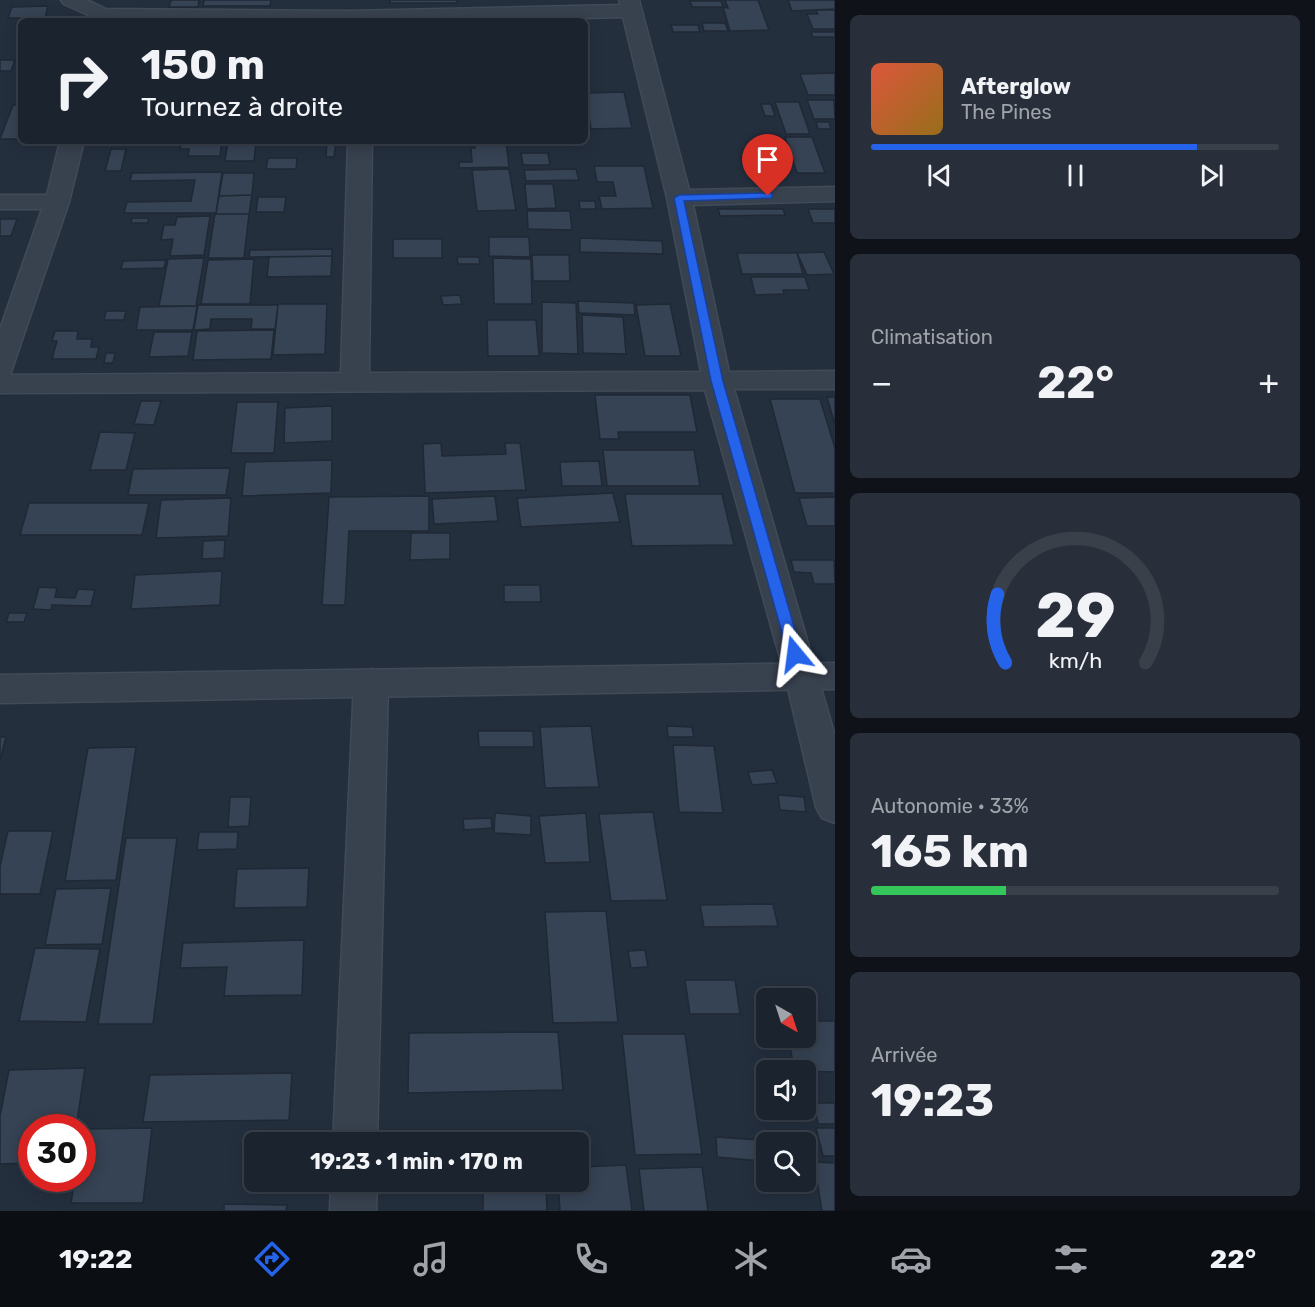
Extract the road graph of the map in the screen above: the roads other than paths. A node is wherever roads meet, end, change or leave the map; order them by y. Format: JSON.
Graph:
{"nodes":[{"id":1,"x":71,"y":0,"type":"edge"},
{"id":2,"x":630,"y":6,"type":"edge"},
{"id":3,"x":103,"y":12,"type":"edge"},
{"id":4,"x":350,"y":13,"type":"edge"},
{"id":5,"x":71,"y":144,"type":"edge"},
{"id":6,"x":360,"y":144,"type":"edge"},
{"id":7,"x":835,"y":194,"type":"edge"},
{"id":8,"x":679,"y":198,"type":"junction"},
{"id":9,"x":0,"y":202,"type":"edge"},
{"id":10,"x":57,"y":202,"type":"junction"},
{"id":11,"x":0,"y":369,"type":"edge"},
{"id":12,"x":835,"y":380,"type":"edge"},
{"id":13,"x":717,"y":381,"type":"junction"},
{"id":14,"x":355,"y":382,"type":"junction"},
{"id":15,"x":0,"y":384,"type":"edge"},
{"id":16,"x":818,"y":676,"type":"edge"},
{"id":17,"x":371,"y":683,"type":"junction"},
{"id":18,"x":0,"y":689,"type":"edge"},
{"id":19,"x":835,"y":807,"type":"edge"},
{"id":20,"x":355,"y":1132,"type":"edge"},
{"id":21,"x":354,"y":1192,"type":"edge"},
{"id":22,"x":353,"y":1211,"type":"edge"}],
"edges":[{"from":1,"to":3,"type":"street"},
{"from":2,"to":4,"type":"street"},
{"from":2,"to":8,"type":"street"},
{"from":3,"to":4,"type":"street"},
{"from":5,"to":10,"type":"street"},
{"from":6,"to":14,"type":"street"},
{"from":7,"to":8,"type":"street"},
{"from":8,"to":13,"type":"street"},
{"from":9,"to":10,"type":"street"},
{"from":10,"to":11,"type":"street"},
{"from":12,"to":13,"type":"street"},
{"from":13,"to":14,"type":"street"},
{"from":13,"to":16,"type":"street"},
{"from":14,"to":15,"type":"street"},
{"from":16,"to":17,"type":"street"},
{"from":16,"to":19,"type":"street"},
{"from":17,"to":18,"type":"street"},
{"from":17,"to":20,"type":"street"},
{"from":21,"to":22,"type":"street"}]}
